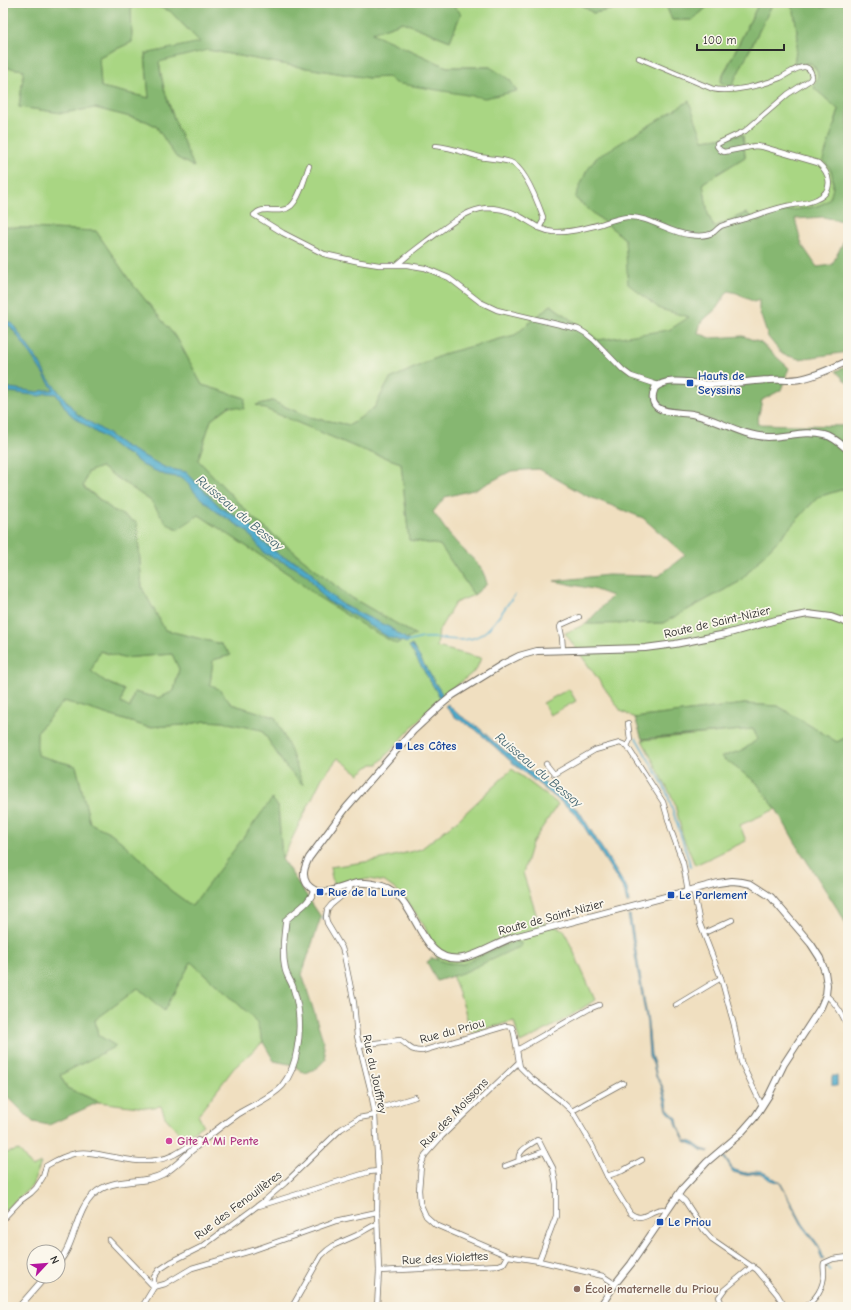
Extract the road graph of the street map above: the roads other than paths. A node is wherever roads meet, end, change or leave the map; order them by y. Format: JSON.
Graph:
{"nodes":[{"id":1,"x":639,"y":58,"type":"dead end"},
{"id":2,"x":435,"y":146,"type":"dead end"},
{"id":3,"x":309,"y":166,"type":"dead end"},
{"id":4,"x":539,"y":228,"type":"junction"},
{"id":5,"x":398,"y":264,"type":"junction"},
{"id":6,"x":848,"y":361,"type":"edge"},
{"id":7,"x":658,"y":386,"type":"junction"},
{"id":8,"x":848,"y":450,"type":"edge"},
{"id":9,"x":579,"y":617,"type":"dead end"},
{"id":10,"x":848,"y":623,"type":"edge"},
{"id":11,"x":563,"y":651,"type":"junction"},
{"id":12,"x":628,"y":723,"type":"dead end"},
{"id":13,"x":627,"y":746,"type":"junction"},
{"id":14,"x":546,"y":764,"type":"dead end"},
{"id":15,"x":350,"y":885,"type":"junction"},
{"id":16,"x":314,"y":890,"type":"junction"},
{"id":17,"x":690,"y":890,"type":"junction"},
{"id":18,"x":732,"y":920,"type":"dead end"},
{"id":19,"x":704,"y":933,"type":"junction"},
{"id":20,"x":721,"y":978,"type":"junction"},
{"id":21,"x":826,"y":995,"type":"junction"},
{"id":22,"x":599,"y":1005,"type":"dead end"},
{"id":23,"x":676,"y":1005,"type":"dead end"},
{"id":24,"x":848,"y":1027,"type":"edge"},
{"id":25,"x":359,"y":1045,"type":"junction"},
{"id":26,"x":517,"y":1050,"type":"junction"},
{"id":27,"x":519,"y":1062,"type":"junction"},
{"id":28,"x":623,"y":1083,"type":"dead end"},
{"id":29,"x":415,"y":1097,"type":"dead end"},
{"id":30,"x":762,"y":1106,"type":"junction"},
{"id":31,"x":572,"y":1111,"type":"junction"},
{"id":32,"x":374,"y":1112,"type":"junction"},
{"id":33,"x":201,"y":1142,"type":"junction"},
{"id":34,"x":545,"y":1153,"type":"junction"},
{"id":35,"x":642,"y":1160,"type":"dead end"},
{"id":36,"x":519,"y":1161,"type":"junction"},
{"id":37,"x":505,"y":1166,"type":"dead end"},
{"id":38,"x":378,"y":1171,"type":"junction"},
{"id":39,"x":607,"y":1176,"type":"junction"},
{"id":40,"x":678,"y":1195,"type":"junction"},
{"id":41,"x":255,"y":1208,"type":"junction"},
{"id":42,"x":668,"y":1210,"type":"junction"},
{"id":43,"x":376,"y":1212,"type":"junction"},
{"id":44,"x":3,"y":1219,"type":"edge"},
{"id":45,"x":377,"y":1224,"type":"junction"},
{"id":46,"x":109,"y":1240,"type":"dead end"},
{"id":47,"x":66,"y":1252,"type":"edge"},
{"id":48,"x":508,"y":1256,"type":"junction"},
{"id":49,"x":848,"y":1256,"type":"edge"},
{"id":50,"x":539,"y":1261,"type":"junction"},
{"id":51,"x":753,"y":1266,"type":"junction"},
{"id":52,"x":379,"y":1271,"type":"junction"},
{"id":53,"x":39,"y":1284,"type":"edge"},
{"id":54,"x":616,"y":1284,"type":"junction"},
{"id":55,"x":154,"y":1287,"type":"junction"},
{"id":56,"x":19,"y":1307,"type":"edge"},
{"id":57,"x":142,"y":1307,"type":"edge"},
{"id":58,"x":292,"y":1307,"type":"edge"},
{"id":59,"x":377,"y":1307,"type":"edge"},
{"id":60,"x":600,"y":1307,"type":"edge"},
{"id":61,"x":723,"y":1307,"type":"edge"},
{"id":62,"x":785,"y":1307,"type":"edge"},
{"id":63,"x":804,"y":1307,"type":"edge"}],
"edges":[{"from":1,"to":4,"type":"street"},
{"from":2,"to":4,"type":"street"},
{"from":3,"to":5,"type":"street"},
{"from":4,"to":5,"type":"street"},
{"from":5,"to":7,"type":"street"},
{"from":6,"to":7,"type":"main road"},
{"from":7,"to":8,"type":"main road"},
{"from":9,"to":11,"type":"street"},
{"from":10,"to":11,"type":"main road","name":"Route de Saint-Nizier"},
{"from":11,"to":16,"type":"main road","name":"Route de Saint-Nizier"},
{"from":12,"to":13,"type":"street"},
{"from":13,"to":14,"type":"street"},
{"from":13,"to":17,"type":"street"},
{"from":15,"to":16,"type":"main road","name":"Route de Saint-Nizier"},
{"from":15,"to":17,"type":"main road","name":"Route de Saint-Nizier"},
{"from":15,"to":25,"type":"street","name":"Rue du Jouffrey"},
{"from":16,"to":33,"type":"street"},
{"from":17,"to":19,"type":"street"},
{"from":17,"to":21,"type":"main road","name":"Route de Saint-Nizier"},
{"from":18,"to":19,"type":"street"},
{"from":19,"to":20,"type":"street"},
{"from":20,"to":23,"type":"street"},
{"from":20,"to":30,"type":"street"},
{"from":21,"to":24,"type":"street"},
{"from":21,"to":30,"type":"main road","name":"Route de Saint-Nizier"},
{"from":22,"to":26,"type":"street"},
{"from":25,"to":26,"type":"street","name":"Rue du Priou"},
{"from":25,"to":32,"type":"street","name":"Rue du Jouffrey"},
{"from":26,"to":27,"type":"street"},
{"from":27,"to":31,"type":"street"},
{"from":27,"to":48,"type":"street","name":"Rue des Moissons"},
{"from":28,"to":31,"type":"street"},
{"from":29,"to":32,"type":"street","name":"Rue des Fenouillères"},
{"from":30,"to":40,"type":"main road","name":"Route de Saint-Nizier"},
{"from":31,"to":39,"type":"street"},
{"from":32,"to":38,"type":"street","name":"Rue du Jouffrey"},
{"from":32,"to":41,"type":"street","name":"Rue des Fenouillères"},
{"from":33,"to":44,"type":"street"},
{"from":33,"to":47,"type":"street"},
{"from":34,"to":36,"type":"street"},
{"from":34,"to":36,"type":"street"},
{"from":34,"to":50,"type":"street"},
{"from":35,"to":39,"type":"street"},
{"from":36,"to":37,"type":"street"},
{"from":38,"to":41,"type":"street"},
{"from":38,"to":43,"type":"street","name":"Rue du Jouffrey"},
{"from":39,"to":42,"type":"street"},
{"from":40,"to":42,"type":"main road","name":"Route de Saint-Nizier"},
{"from":40,"to":51,"type":"street"},
{"from":41,"to":55,"type":"street","name":"Rue des Fenouillères"},
{"from":42,"to":54,"type":"main road","name":"Route de Saint-Nizier"},
{"from":43,"to":45,"type":"street","name":"Rue du Jouffrey"},
{"from":43,"to":55,"type":"street"},
{"from":45,"to":52,"type":"street","name":"Rue du Jouffrey"},
{"from":45,"to":58,"type":"street"},
{"from":46,"to":55,"type":"street"},
{"from":48,"to":50,"type":"street","name":"Rue des Moissons"},
{"from":48,"to":52,"type":"street","name":"Rue des Violettes"},
{"from":49,"to":63,"type":"street"},
{"from":50,"to":54,"type":"street","name":"Rue des Moissons"},
{"from":51,"to":61,"type":"street"},
{"from":51,"to":62,"type":"street"},
{"from":52,"to":59,"type":"street","name":"Rue du Jouffrey"},
{"from":53,"to":56,"type":"street"},
{"from":54,"to":60,"type":"main road","name":"Route de Saint-Nizier"},
{"from":55,"to":57,"type":"street","name":"Rue des Fenouillères"}]}
